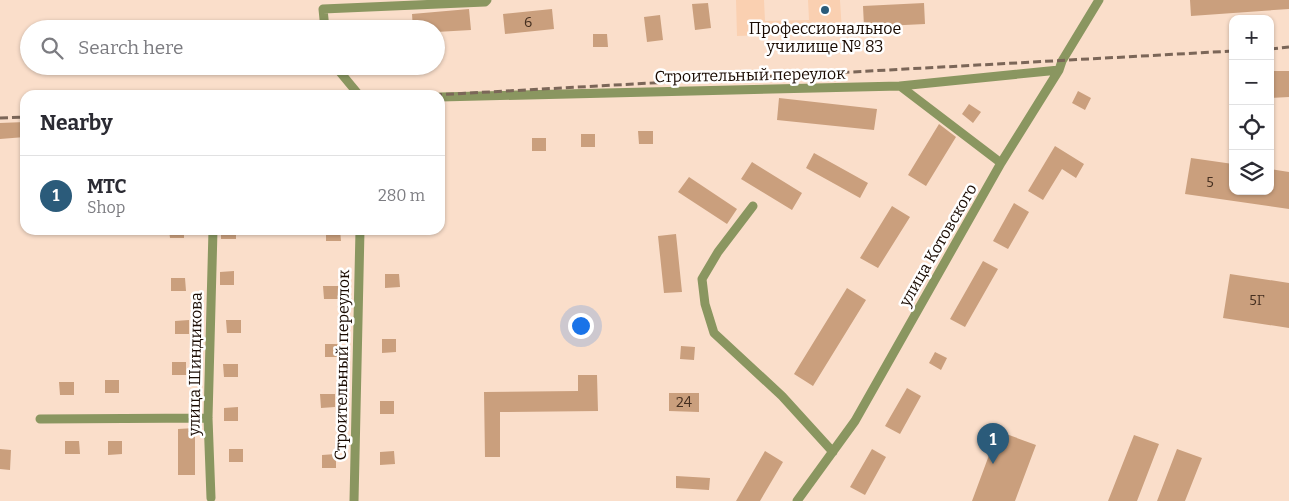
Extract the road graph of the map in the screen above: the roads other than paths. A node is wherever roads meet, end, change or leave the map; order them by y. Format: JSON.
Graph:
{"nodes":[{"id":1,"x":487,"y":0,"type":"edge"},
{"id":2,"x":1100,"y":0,"type":"edge"},
{"id":3,"x":324,"y":20,"type":"edge"},
{"id":4,"x":1059,"y":70,"type":"junction"},
{"id":5,"x":342,"y":75,"type":"edge"},
{"id":6,"x":900,"y":86,"type":"junction"},
{"id":7,"x":355,"y":90,"type":"edge"},
{"id":8,"x":445,"y":97,"type":"edge"},
{"id":9,"x":1001,"y":163,"type":"junction"},
{"id":10,"x":753,"y":206,"type":"dead end"},
{"id":11,"x":213,"y":235,"type":"edge"},
{"id":12,"x":360,"y":235,"type":"edge"},
{"id":13,"x":208,"y":418,"type":"junction"},
{"id":14,"x":40,"y":420,"type":"dead end"},
{"id":15,"x":833,"y":452,"type":"junction"},
{"id":16,"x":211,"y":498,"type":"dead end"},
{"id":17,"x":354,"y":501,"type":"edge"},
{"id":18,"x":797,"y":501,"type":"edge"}],
"edges":[{"from":1,"to":3,"type":"street"},
{"from":2,"to":4,"type":"street","name":"улица Котовского"},
{"from":4,"to":6,"type":"street","name":"Строительный переулок"},
{"from":4,"to":9,"type":"street","name":"улица Котовского"},
{"from":5,"to":7,"type":"street"},
{"from":6,"to":8,"type":"street","name":"Строительный переулок"},
{"from":6,"to":9,"type":"street"},
{"from":9,"to":15,"type":"street","name":"улица Котовского"},
{"from":10,"to":15,"type":"street"},
{"from":11,"to":13,"type":"street","name":"улица Шиндикова"},
{"from":12,"to":17,"type":"street","name":"Строительный переулок"},
{"from":13,"to":14,"type":"street"},
{"from":13,"to":16,"type":"street","name":"улица Шиндикова"},
{"from":15,"to":18,"type":"street","name":"улица Котовского"}]}
